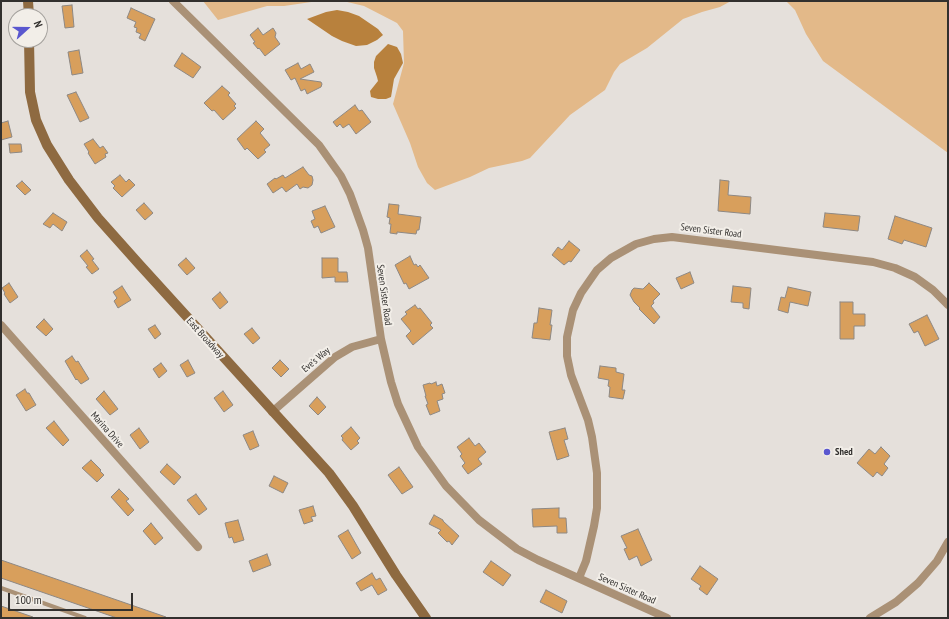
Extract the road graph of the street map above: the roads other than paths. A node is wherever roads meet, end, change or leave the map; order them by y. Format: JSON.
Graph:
{"nodes":[{"id":1,"x":173,"y":1,"type":"edge"},
{"id":2,"x":29,"y":48,"type":"edge"},
{"id":3,"x":948,"y":304,"type":"edge"},
{"id":4,"x":1,"y":325,"type":"edge"},
{"id":5,"x":381,"y":339,"type":"junction"},
{"id":6,"x":272,"y":412,"type":"junction"},
{"id":7,"x":948,"y":542,"type":"edge"},
{"id":8,"x":198,"y":547,"type":"dead end"},
{"id":9,"x":578,"y":578,"type":"junction"},
{"id":10,"x":1,"y":588,"type":"edge"},
{"id":11,"x":85,"y":618,"type":"edge"},
{"id":12,"x":426,"y":618,"type":"edge"},
{"id":13,"x":667,"y":618,"type":"edge"},
{"id":14,"x":870,"y":618,"type":"edge"}],
"edges":[{"from":1,"to":5,"type":"street","name":"Seven Sister Road"},
{"from":2,"to":6,"type":"street","name":"East Broadway"},
{"from":3,"to":9,"type":"street","name":"Seven Sister Road"},
{"from":4,"to":8,"type":"street","name":"Marina Drive"},
{"from":5,"to":6,"type":"street","name":"Eve's Way"},
{"from":5,"to":9,"type":"street","name":"Seven Sister Road"},
{"from":6,"to":12,"type":"street","name":"East Broadway"},
{"from":7,"to":14,"type":"street"},
{"from":9,"to":13,"type":"street","name":"Seven Sister Road"},
{"from":10,"to":11,"type":"lane"}]}
